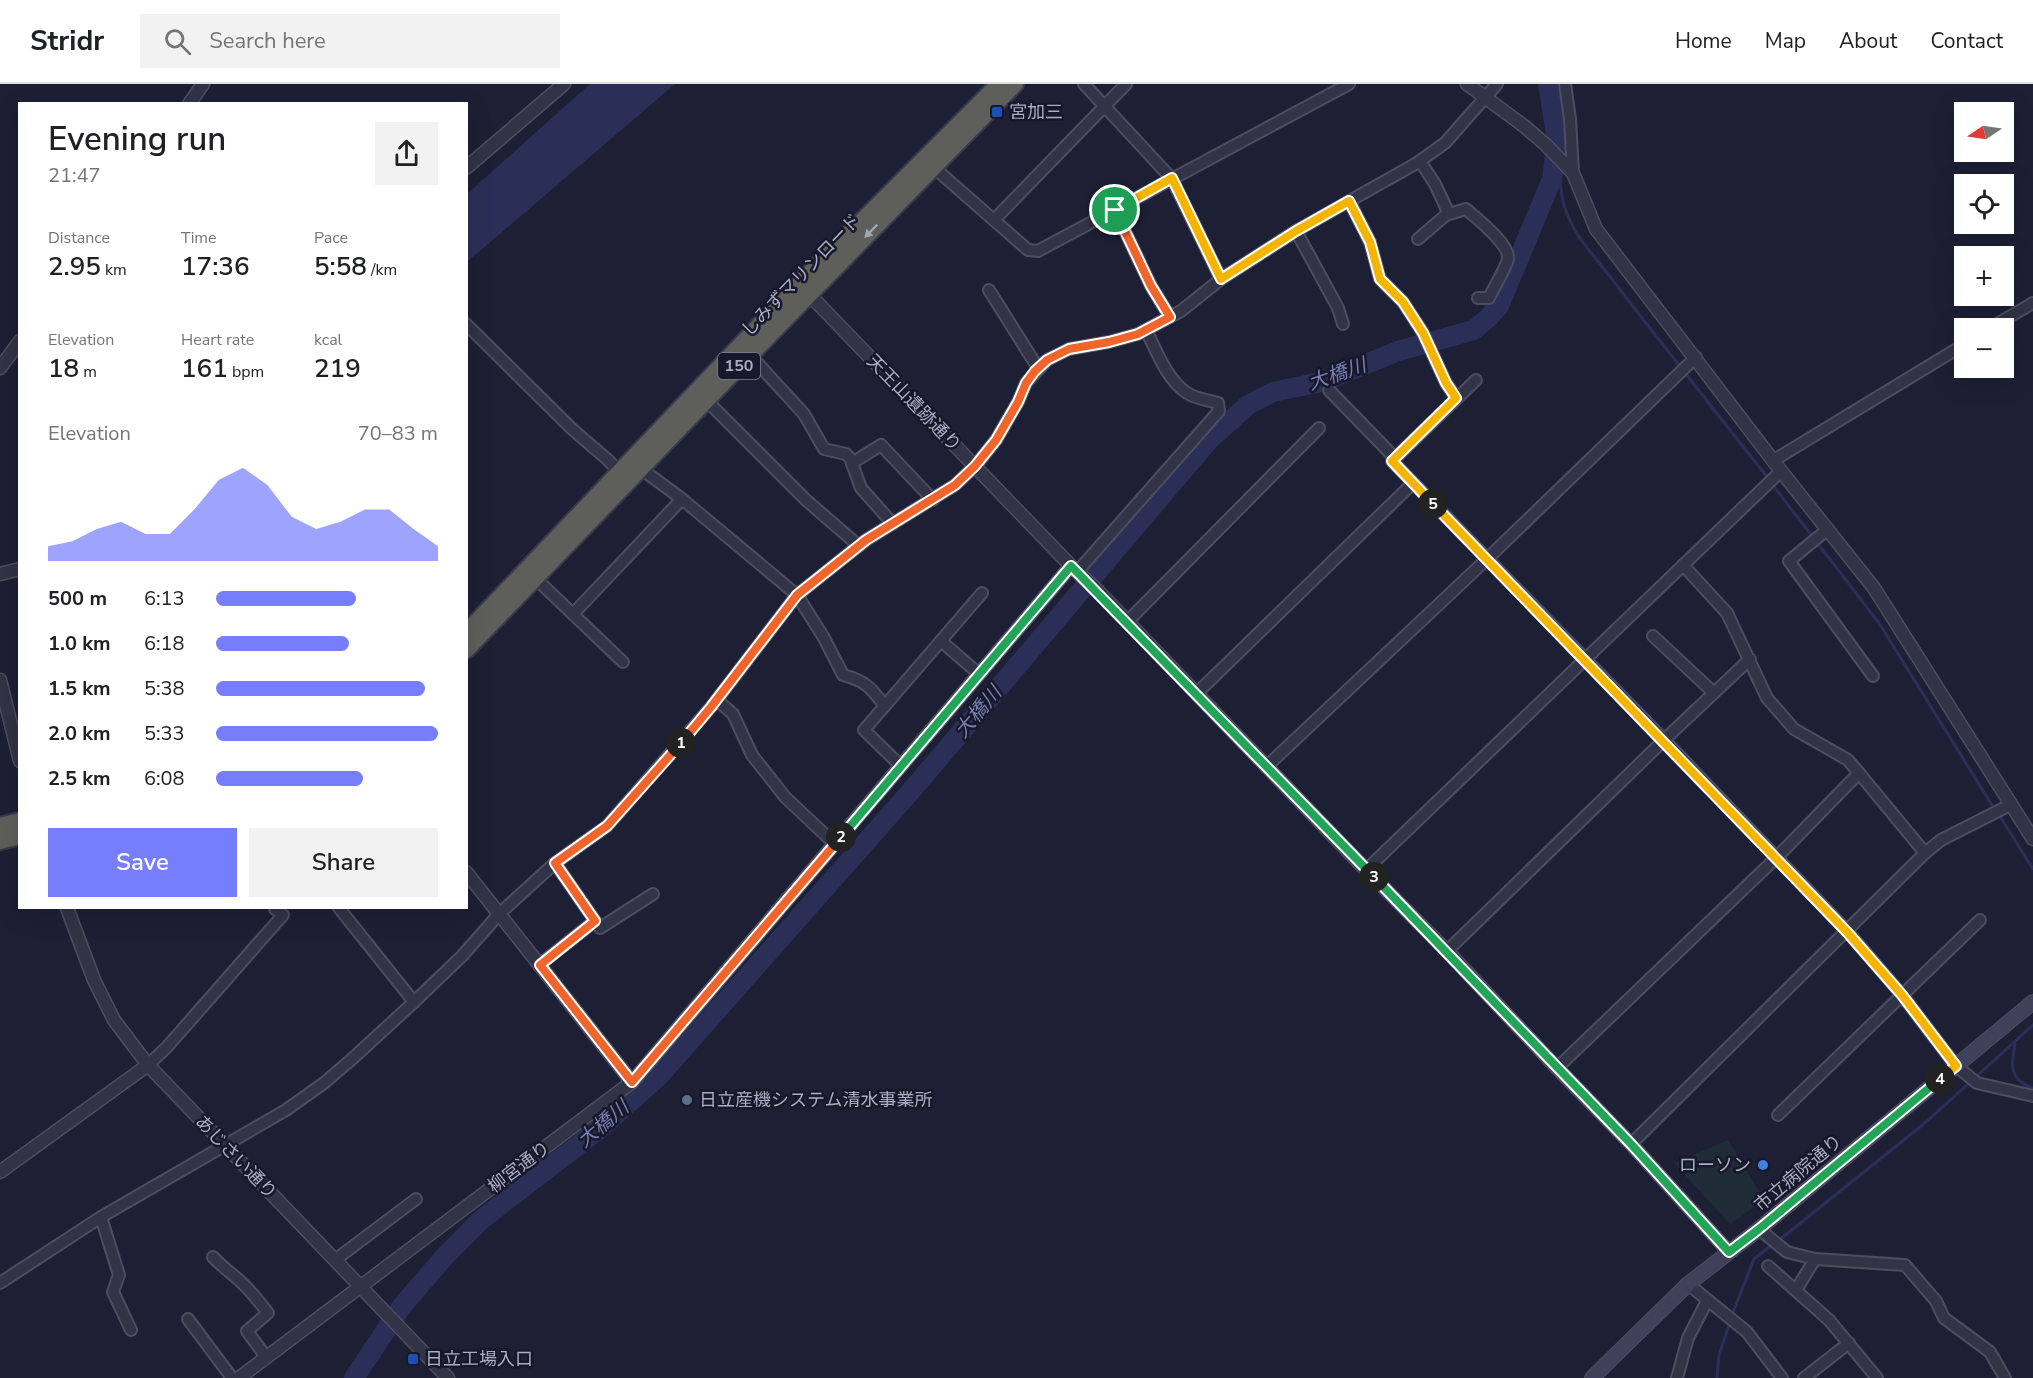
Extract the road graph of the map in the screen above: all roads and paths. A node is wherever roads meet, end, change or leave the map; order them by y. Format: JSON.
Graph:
{"nodes":[{"id":1,"x":203,"y":84,"type":"edge"},
{"id":2,"x":564,"y":84,"type":"edge"},
{"id":3,"x":999,"y":84,"type":"edge"},
{"id":4,"x":1015,"y":84,"type":"edge"},
{"id":5,"x":1084,"y":84,"type":"edge"},
{"id":6,"x":1126,"y":84,"type":"edge"},
{"id":7,"x":1348,"y":84,"type":"edge"},
{"id":8,"x":1467,"y":84,"type":"edge"},
{"id":9,"x":1497,"y":84,"type":"edge"},
{"id":10,"x":1565,"y":84,"type":"edge"},
{"id":11,"x":1485,"y":96,"type":"junction"},
{"id":12,"x":190,"y":102,"type":"edge"},
{"id":13,"x":1105,"y":106,"type":"junction"},
{"id":14,"x":1420,"y":161,"type":"junction"},
{"id":15,"x":929,"y":163,"type":"junction"},
{"id":16,"x":468,"y":166,"type":"edge"},
{"id":17,"x":1569,"y":168,"type":"junction"},
{"id":18,"x":1172,"y":178,"type":"junction"},
{"id":19,"x":1349,"y":201,"type":"junction"},
{"id":20,"x":1115,"y":210,"type":"junction"},
{"id":21,"x":1449,"y":214,"type":"junction"},
{"id":22,"x":994,"y":220,"type":"junction"},
{"id":23,"x":1296,"y":231,"type":"junction"},
{"id":24,"x":1418,"y":238,"type":"dead end"},
{"id":25,"x":1221,"y":279,"type":"junction"},
{"id":26,"x":805,"y":289,"type":"junction"},
{"id":27,"x":989,"y":290,"type":"dead end"},
{"id":28,"x":1478,"y":298,"type":"dead end"},
{"id":29,"x":2033,"y":303,"type":"edge"},
{"id":30,"x":1170,"y":317,"type":"junction"},
{"id":31,"x":2007,"y":318,"type":"edge"},
{"id":32,"x":1343,"y":324,"type":"dead end"},
{"id":33,"x":468,"y":326,"type":"edge"},
{"id":34,"x":1146,"y":330,"type":"junction"},
{"id":35,"x":18,"y":344,"type":"edge"},
{"id":36,"x":1954,"y":351,"type":"edge"},
{"id":37,"x":750,"y":355,"type":"junction"},
{"id":38,"x":1696,"y":357,"type":"junction"},
{"id":39,"x":0,"y":368,"type":"edge"},
{"id":40,"x":1038,"y":368,"type":"junction"},
{"id":41,"x":1476,"y":380,"type":"dead end"},
{"id":42,"x":1329,"y":390,"type":"dead end"},
{"id":43,"x":1456,"y":398,"type":"junction"},
{"id":44,"x":706,"y":400,"type":"junction"},
{"id":45,"x":1319,"y":428,"type":"dead end"},
{"id":46,"x":1395,"y":458,"type":"junction"},
{"id":47,"x":852,"y":463,"type":"junction"},
{"id":48,"x":1777,"y":465,"type":"junction"},
{"id":49,"x":975,"y":466,"type":"junction"},
{"id":50,"x":640,"y":468,"type":"junction"},
{"id":51,"x":619,"y":472,"type":"junction"},
{"id":52,"x":1413,"y":483,"type":"junction"},
{"id":53,"x":682,"y":500,"type":"junction"},
{"id":54,"x":933,"y":500,"type":"junction"},
{"id":55,"x":893,"y":524,"type":"junction"},
{"id":56,"x":1828,"y":529,"type":"junction"},
{"id":57,"x":859,"y":546,"type":"junction"},
{"id":58,"x":1487,"y":559,"type":"junction"},
{"id":59,"x":1683,"y":565,"type":"junction"},
{"id":60,"x":18,"y":570,"type":"edge"},
{"id":61,"x":1076,"y":571,"type":"junction"},
{"id":62,"x":0,"y":574,"type":"edge"},
{"id":63,"x":531,"y":574,"type":"junction"},
{"id":64,"x":982,"y":593,"type":"dead end"},
{"id":65,"x":797,"y":595,"type":"junction"},
{"id":66,"x":573,"y":614,"type":"junction"},
{"id":67,"x":1127,"y":622,"type":"junction"},
{"id":68,"x":468,"y":631,"type":"edge"},
{"id":69,"x":1653,"y":636,"type":"dead end"},
{"id":70,"x":940,"y":641,"type":"junction"},
{"id":71,"x":468,"y":648,"type":"edge"},
{"id":72,"x":1586,"y":659,"type":"junction"},
{"id":73,"x":1750,"y":659,"type":"junction"},
{"id":74,"x":623,"y":662,"type":"dead end"},
{"id":75,"x":979,"y":675,"type":"junction"},
{"id":76,"x":1874,"y":676,"type":"dead end"},
{"id":77,"x":0,"y":680,"type":"edge"},
{"id":78,"x":1714,"y":693,"type":"junction"},
{"id":79,"x":1196,"y":694,"type":"junction"},
{"id":80,"x":717,"y":700,"type":"junction"},
{"id":81,"x":885,"y":706,"type":"junction"},
{"id":82,"x":1664,"y":740,"type":"junction"},
{"id":83,"x":18,"y":753,"type":"edge"},
{"id":84,"x":901,"y":766,"type":"junction"},
{"id":85,"x":1266,"y":767,"type":"junction"},
{"id":86,"x":1859,"y":773,"type":"junction"},
{"id":87,"x":2010,"y":805,"type":"junction"},
{"id":88,"x":18,"y":822,"type":"edge"},
{"id":89,"x":0,"y":826,"type":"edge"},
{"id":90,"x":18,"y":836,"type":"edge"},
{"id":91,"x":2033,"y":839,"type":"edge"},
{"id":92,"x":0,"y":841,"type":"edge"},
{"id":93,"x":835,"y":844,"type":"junction"},
{"id":94,"x":1925,"y":854,"type":"junction"},
{"id":95,"x":1777,"y":857,"type":"junction"},
{"id":96,"x":555,"y":863,"type":"junction"},
{"id":97,"x":1366,"y":870,"type":"junction"},
{"id":98,"x":468,"y":875,"type":"edge"},
{"id":99,"x":653,"y":894,"type":"dead end"},
{"id":100,"x":67,"y":909,"type":"edge"},
{"id":101,"x":275,"y":909,"type":"edge"},
{"id":102,"x":340,"y":909,"type":"edge"},
{"id":103,"x":499,"y":914,"type":"junction"},
{"id":104,"x":1980,"y":920,"type":"dead end"},
{"id":105,"x":595,"y":921,"type":"junction"},
{"id":106,"x":1847,"y":932,"type":"junction"},
{"id":107,"x":1447,"y":951,"type":"junction"},
{"id":108,"x":540,"y":965,"type":"junction"},
{"id":109,"x":1902,"y":995,"type":"junction"},
{"id":110,"x":414,"y":1002,"type":"junction"},
{"id":111,"x":2033,"y":1002,"type":"edge"},
{"id":112,"x":148,"y":1065,"type":"junction"},
{"id":113,"x":1956,"y":1066,"type":"junction"},
{"id":114,"x":1557,"y":1068,"type":"junction"},
{"id":115,"x":632,"y":1082,"type":"junction"},
{"id":116,"x":2033,"y":1096,"type":"edge"},
{"id":117,"x":1778,"y":1115,"type":"dead end"},
{"id":118,"x":1631,"y":1144,"type":"junction"},
{"id":119,"x":225,"y":1145,"type":"junction"},
{"id":120,"x":0,"y":1172,"type":"edge"},
{"id":121,"x":416,"y":1199,"type":"dead end"},
{"id":122,"x":101,"y":1217,"type":"junction"},
{"id":123,"x":1759,"y":1229,"type":"junction"},
{"id":124,"x":1729,"y":1252,"type":"junction"},
{"id":125,"x":213,"y":1257,"type":"dead end"},
{"id":126,"x":1815,"y":1258,"type":"junction"},
{"id":127,"x":334,"y":1260,"type":"junction"},
{"id":128,"x":1768,"y":1266,"type":"dead end"},
{"id":129,"x":0,"y":1283,"type":"edge"},
{"id":130,"x":1688,"y":1284,"type":"junction"},
{"id":131,"x":360,"y":1287,"type":"junction"},
{"id":132,"x":1796,"y":1290,"type":"junction"},
{"id":133,"x":1707,"y":1301,"type":"junction"},
{"id":134,"x":188,"y":1319,"type":"dead end"},
{"id":135,"x":131,"y":1330,"type":"dead end"},
{"id":136,"x":1849,"y":1343,"type":"junction"},
{"id":137,"x":266,"y":1357,"type":"junction"},
{"id":138,"x":232,"y":1378,"type":"edge"},
{"id":139,"x":239,"y":1378,"type":"edge"},
{"id":140,"x":448,"y":1378,"type":"edge"},
{"id":141,"x":1592,"y":1378,"type":"edge"},
{"id":142,"x":1677,"y":1378,"type":"edge"},
{"id":143,"x":1782,"y":1378,"type":"edge"},
{"id":144,"x":1804,"y":1378,"type":"edge"},
{"id":145,"x":1877,"y":1378,"type":"edge"},
{"id":146,"x":2005,"y":1378,"type":"edge"}],
"edges":[{"from":1,"to":12,"type":"street"},
{"from":2,"to":16,"type":"street"},
{"from":3,"to":15,"type":"highway","name":"しみずマリンロード","number":"150"},
{"from":4,"to":15,"type":"highway","name":"しみずマリンロード","number":"150"},
{"from":5,"to":13,"type":"street"},
{"from":6,"to":13,"type":"street"},
{"from":7,"to":18,"type":"street"},
{"from":8,"to":11,"type":"street"},
{"from":9,"to":11,"type":"street"},
{"from":10,"to":17,"type":"street"},
{"from":11,"to":14,"type":"street"},
{"from":11,"to":17,"type":"street"},
{"from":13,"to":18,"type":"street"},
{"from":13,"to":22,"type":"street"},
{"from":14,"to":19,"type":"street"},
{"from":14,"to":21,"type":"street"},
{"from":15,"to":22,"type":"street"},
{"from":15,"to":26,"type":"highway","name":"しみずマリンロード","number":"150"},
{"from":17,"to":38,"type":"street"},
{"from":18,"to":20,"type":"street"},
{"from":18,"to":25,"type":"street"},
{"from":19,"to":23,"type":"street"},
{"from":19,"to":43,"type":"street"},
{"from":20,"to":22,"type":"street"},
{"from":20,"to":30,"type":"street"},
{"from":21,"to":24,"type":"street"},
{"from":21,"to":28,"type":"street"},
{"from":23,"to":25,"type":"street"},
{"from":23,"to":32,"type":"street"},
{"from":25,"to":30,"type":"street"},
{"from":26,"to":37,"type":"highway","name":"しみずマリンロード","number":"150"},
{"from":26,"to":49,"type":"street","name":"天王山遺跡通り"},
{"from":26,"to":51,"type":"highway","name":"しみずマリンロード","number":"150"},
{"from":27,"to":40,"type":"street"},
{"from":29,"to":31,"type":"street"},
{"from":30,"to":34,"type":"street"},
{"from":33,"to":51,"type":"street"},
{"from":34,"to":40,"type":"street"},
{"from":34,"to":61,"type":"street"},
{"from":35,"to":39,"type":"street"},
{"from":36,"to":48,"type":"street"},
{"from":37,"to":44,"type":"highway","name":"しみずマリンロード","number":"150"},
{"from":37,"to":47,"type":"street"},
{"from":38,"to":48,"type":"street"},
{"from":38,"to":58,"type":"street"},
{"from":40,"to":49,"type":"street"},
{"from":41,"to":43,"type":"street"},
{"from":42,"to":46,"type":"street"},
{"from":43,"to":46,"type":"street"},
{"from":44,"to":50,"type":"highway","name":"しみずマリンロード","number":"150"},
{"from":44,"to":57,"type":"street"},
{"from":45,"to":67,"type":"street"},
{"from":46,"to":52,"type":"street"},
{"from":47,"to":54,"type":"street"},
{"from":47,"to":55,"type":"street"},
{"from":48,"to":56,"type":"street"},
{"from":48,"to":59,"type":"street"},
{"from":49,"to":54,"type":"street"},
{"from":49,"to":61,"type":"street","name":"天王山遺跡通り"},
{"from":50,"to":53,"type":"street"},
{"from":50,"to":63,"type":"highway","name":"しみずマリンロード","number":"150"},
{"from":51,"to":63,"type":"highway","name":"しみずマリンロード","number":"150"},
{"from":52,"to":58,"type":"street"},
{"from":52,"to":79,"type":"street"},
{"from":53,"to":65,"type":"street"},
{"from":53,"to":66,"type":"street"},
{"from":54,"to":55,"type":"street"},
{"from":55,"to":57,"type":"street"},
{"from":56,"to":76,"type":"street"},
{"from":56,"to":87,"type":"street"},
{"from":57,"to":65,"type":"street"},
{"from":58,"to":72,"type":"street"},
{"from":58,"to":85,"type":"street"},
{"from":59,"to":72,"type":"street"},
{"from":59,"to":73,"type":"street"},
{"from":60,"to":62,"type":"street"},
{"from":61,"to":67,"type":"street","name":"天王山遺跡通り"},
{"from":61,"to":75,"type":"street","name":"柳宮通り"},
{"from":63,"to":66,"type":"street"},
{"from":63,"to":68,"type":"highway","name":"しみずマリンロード","number":"150"},
{"from":63,"to":71,"type":"highway","name":"しみずマリンロード","number":"150"},
{"from":64,"to":70,"type":"street"},
{"from":65,"to":80,"type":"street"},
{"from":65,"to":81,"type":"street"},
{"from":66,"to":74,"type":"street"},
{"from":67,"to":79,"type":"street"},
{"from":69,"to":78,"type":"street"},
{"from":70,"to":75,"type":"street"},
{"from":70,"to":81,"type":"street"},
{"from":72,"to":82,"type":"street"},
{"from":72,"to":97,"type":"street"},
{"from":73,"to":78,"type":"street"},
{"from":73,"to":86,"type":"street"},
{"from":75,"to":84,"type":"street","name":"柳宮通り"},
{"from":77,"to":83,"type":"street"},
{"from":78,"to":82,"type":"street"},
{"from":79,"to":85,"type":"street"},
{"from":80,"to":93,"type":"street"},
{"from":80,"to":96,"type":"street"},
{"from":81,"to":84,"type":"street"},
{"from":82,"to":95,"type":"street"},
{"from":82,"to":107,"type":"street"},
{"from":84,"to":93,"type":"street","name":"柳宮通り"},
{"from":85,"to":97,"type":"street"},
{"from":86,"to":94,"type":"street"},
{"from":86,"to":95,"type":"street"},
{"from":87,"to":91,"type":"street"},
{"from":87,"to":94,"type":"street"},
{"from":88,"to":89,"type":"highway"},
{"from":90,"to":92,"type":"highway"},
{"from":93,"to":115,"type":"street","name":"柳宮通り"},
{"from":94,"to":106,"type":"street"},
{"from":95,"to":106,"type":"street"},
{"from":95,"to":114,"type":"street"},
{"from":96,"to":103,"type":"street"},
{"from":96,"to":105,"type":"street"},
{"from":97,"to":107,"type":"street"},
{"from":98,"to":103,"type":"street"},
{"from":99,"to":105,"type":"street"},
{"from":100,"to":112,"type":"street","name":"あじさい通り"},
{"from":101,"to":112,"type":"street"},
{"from":102,"to":110,"type":"street"},
{"from":103,"to":108,"type":"street"},
{"from":103,"to":110,"type":"street"},
{"from":104,"to":109,"type":"street"},
{"from":105,"to":108,"type":"street"},
{"from":106,"to":109,"type":"street"},
{"from":106,"to":118,"type":"street"},
{"from":107,"to":114,"type":"street"},
{"from":108,"to":115,"type":"street"},
{"from":109,"to":113,"type":"street"},
{"from":109,"to":117,"type":"street"},
{"from":110,"to":119,"type":"street"},
{"from":111,"to":113,"type":"main road","name":"市立病院通り"},
{"from":112,"to":119,"type":"street","name":"あじさい通り"},
{"from":112,"to":120,"type":"street"},
{"from":113,"to":116,"type":"street"},
{"from":113,"to":123,"type":"main road","name":"市立病院通り"},
{"from":114,"to":118,"type":"street"},
{"from":115,"to":131,"type":"street","name":"柳宮通り"},
{"from":118,"to":124,"type":"street"},
{"from":119,"to":122,"type":"street"},
{"from":119,"to":127,"type":"street","name":"あじさい通り"},
{"from":121,"to":127,"type":"street"},
{"from":122,"to":129,"type":"street"},
{"from":122,"to":135,"type":"street"},
{"from":123,"to":124,"type":"main road","name":"市立病院通り"},
{"from":123,"to":126,"type":"street"},
{"from":124,"to":130,"type":"main road","name":"市立病院通り"},
{"from":125,"to":137,"type":"street"},
{"from":126,"to":132,"type":"street"},
{"from":126,"to":146,"type":"street"},
{"from":127,"to":131,"type":"street","name":"あじさい通り"},
{"from":128,"to":132,"type":"street"},
{"from":130,"to":133,"type":"street"},
{"from":130,"to":141,"type":"main road","name":"市立病院通り"},
{"from":131,"to":137,"type":"street","name":"柳宮通り"},
{"from":131,"to":140,"type":"street","name":"あじさい通り"},
{"from":132,"to":136,"type":"street"},
{"from":133,"to":142,"type":"street"},
{"from":133,"to":143,"type":"street"},
{"from":134,"to":138,"type":"street"},
{"from":136,"to":144,"type":"street"},
{"from":136,"to":145,"type":"street"},
{"from":137,"to":139,"type":"street","name":"柳宮通り"}]}
